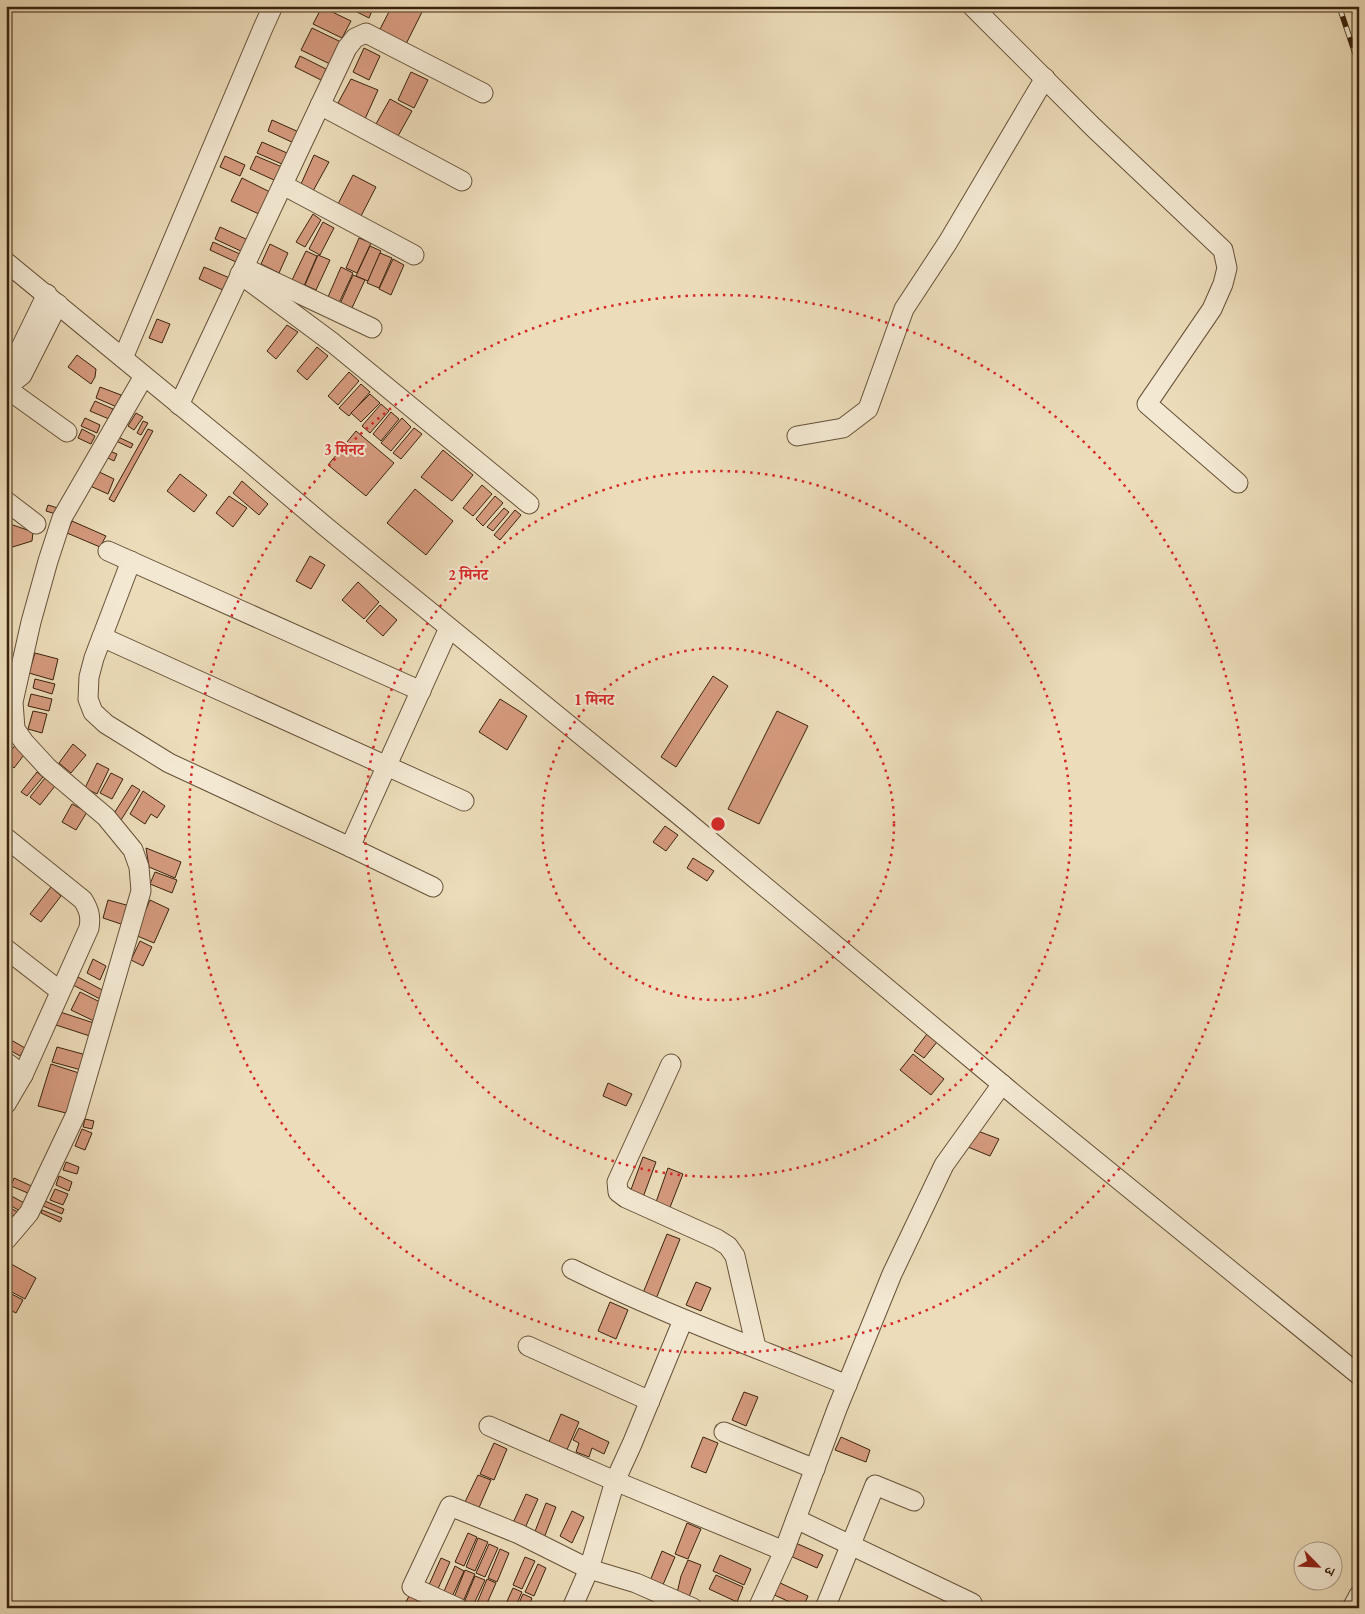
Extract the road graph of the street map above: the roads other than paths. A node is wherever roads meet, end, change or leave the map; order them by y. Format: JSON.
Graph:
{"nodes":[{"id":1,"x":273,"y":6,"type":"edge"},
{"id":2,"x":972,"y":6,"type":"edge"},
{"id":3,"x":1044,"y":78,"type":"junction"},
{"id":4,"x":484,"y":93,"type":"dead end"},
{"id":5,"x":320,"y":105,"type":"junction"},
{"id":6,"x":462,"y":181,"type":"dead end"},
{"id":7,"x":283,"y":185,"type":"junction"},
{"id":8,"x":414,"y":255,"type":"dead end"},
{"id":9,"x":6,"y":262,"type":"edge"},
{"id":10,"x":242,"y":271,"type":"junction"},
{"id":11,"x":52,"y":299,"type":"junction"},
{"id":12,"x":372,"y":328,"type":"dead end"},
{"id":13,"x":123,"y":358,"type":"junction"},
{"id":14,"x":144,"y":376,"type":"junction"},
{"id":15,"x":10,"y":391,"type":"edge"},
{"id":16,"x":180,"y":405,"type":"junction"},
{"id":17,"x":67,"y":432,"type":"dead end"},
{"id":18,"x":797,"y":436,"type":"dead end"},
{"id":19,"x":1238,"y":483,"type":"dead end"},
{"id":20,"x":6,"y":501,"type":"edge"},
{"id":21,"x":529,"y":504,"type":"dead end"},
{"id":22,"x":36,"y":524,"type":"dead end"},
{"id":23,"x":108,"y":551,"type":"dead end"},
{"id":24,"x":131,"y":561,"type":"junction"},
{"id":25,"x":449,"y":628,"type":"junction"},
{"id":26,"x":102,"y":637,"type":"junction"},
{"id":27,"x":421,"y":691,"type":"junction"},
{"id":28,"x":387,"y":766,"type":"junction"},
{"id":29,"x":464,"y":801,"type":"dead end"},
{"id":30,"x":6,"y":838,"type":"edge"},
{"id":31,"x":350,"y":847,"type":"junction"},
{"id":32,"x":433,"y":888,"type":"dead end"},
{"id":33,"x":6,"y":949,"type":"edge"},
{"id":34,"x":60,"y":991,"type":"junction"},
{"id":35,"x":6,"y":1062,"type":"edge"},
{"id":36,"x":671,"y":1064,"type":"dead end"},
{"id":37,"x":24,"y":1075,"type":"junction"},
{"id":38,"x":1002,"y":1084,"type":"junction"},
{"id":39,"x":6,"y":1104,"type":"edge"},
{"id":40,"x":6,"y":1240,"type":"edge"},
{"id":41,"x":572,"y":1269,"type":"dead end"},
{"id":42,"x":683,"y":1320,"type":"junction"},
{"id":43,"x":528,"y":1346,"type":"dead end"},
{"id":44,"x":756,"y":1347,"type":"junction"},
{"id":45,"x":1359,"y":1375,"type":"edge"},
{"id":46,"x":847,"y":1385,"type":"junction"},
{"id":47,"x":650,"y":1401,"type":"junction"},
{"id":48,"x":489,"y":1426,"type":"dead end"},
{"id":49,"x":724,"y":1432,"type":"dead end"},
{"id":50,"x":814,"y":1469,"type":"junction"},
{"id":51,"x":614,"y":1481,"type":"junction"},
{"id":52,"x":914,"y":1501,"type":"dead end"},
{"id":53,"x":796,"y":1519,"type":"junction"},
{"id":54,"x":850,"y":1545,"type":"junction"},
{"id":55,"x":784,"y":1550,"type":"junction"},
{"id":56,"x":588,"y":1568,"type":"junction"},
{"id":57,"x":1359,"y":1595,"type":"edge"},
{"id":58,"x":972,"y":1603,"type":"dead end"},
{"id":59,"x":458,"y":1608,"type":"edge"},
{"id":60,"x":572,"y":1608,"type":"edge"},
{"id":61,"x":693,"y":1608,"type":"edge"},
{"id":62,"x":758,"y":1608,"type":"edge"},
{"id":63,"x":825,"y":1608,"type":"edge"},
{"id":64,"x":1352,"y":1608,"type":"edge"}],
"edges":[{"from":1,"to":13,"type":"street"},
{"from":2,"to":3,"type":"street"},
{"from":3,"to":18,"type":"street"},
{"from":3,"to":19,"type":"street"},
{"from":4,"to":5,"type":"street"},
{"from":5,"to":6,"type":"street"},
{"from":5,"to":7,"type":"street"},
{"from":7,"to":8,"type":"street"},
{"from":7,"to":10,"type":"street"},
{"from":9,"to":11,"type":"street"},
{"from":10,"to":12,"type":"street"},
{"from":10,"to":16,"type":"street"},
{"from":10,"to":21,"type":"street"},
{"from":11,"to":13,"type":"street"},
{"from":11,"to":15,"type":"street"},
{"from":13,"to":14,"type":"street"},
{"from":14,"to":16,"type":"street"},
{"from":14,"to":40,"type":"street"},
{"from":15,"to":17,"type":"street"},
{"from":16,"to":25,"type":"street"},
{"from":20,"to":22,"type":"street"},
{"from":23,"to":24,"type":"street"},
{"from":24,"to":26,"type":"street"},
{"from":24,"to":27,"type":"street"},
{"from":25,"to":27,"type":"street"},
{"from":25,"to":38,"type":"street"},
{"from":26,"to":28,"type":"street"},
{"from":26,"to":31,"type":"street"},
{"from":27,"to":28,"type":"street"},
{"from":28,"to":29,"type":"street"},
{"from":28,"to":31,"type":"street"},
{"from":30,"to":34,"type":"street"},
{"from":31,"to":32,"type":"street"},
{"from":33,"to":34,"type":"street"},
{"from":34,"to":37,"type":"street"},
{"from":35,"to":37,"type":"street"},
{"from":36,"to":44,"type":"street"},
{"from":37,"to":39,"type":"street"},
{"from":38,"to":45,"type":"street"},
{"from":38,"to":46,"type":"street"},
{"from":41,"to":42,"type":"street"},
{"from":42,"to":44,"type":"street"},
{"from":42,"to":47,"type":"street"},
{"from":43,"to":47,"type":"street"},
{"from":44,"to":46,"type":"street"},
{"from":46,"to":50,"type":"street"},
{"from":47,"to":51,"type":"street"},
{"from":48,"to":51,"type":"street"},
{"from":49,"to":50,"type":"street"},
{"from":50,"to":53,"type":"street"},
{"from":51,"to":55,"type":"street"},
{"from":51,"to":56,"type":"street"},
{"from":52,"to":54,"type":"street"},
{"from":53,"to":54,"type":"street"},
{"from":53,"to":55,"type":"street"},
{"from":54,"to":58,"type":"street"},
{"from":54,"to":63,"type":"street"},
{"from":55,"to":62,"type":"street"},
{"from":56,"to":59,"type":"street"},
{"from":56,"to":60,"type":"street"},
{"from":56,"to":61,"type":"street"},
{"from":57,"to":64,"type":"street"}]}
